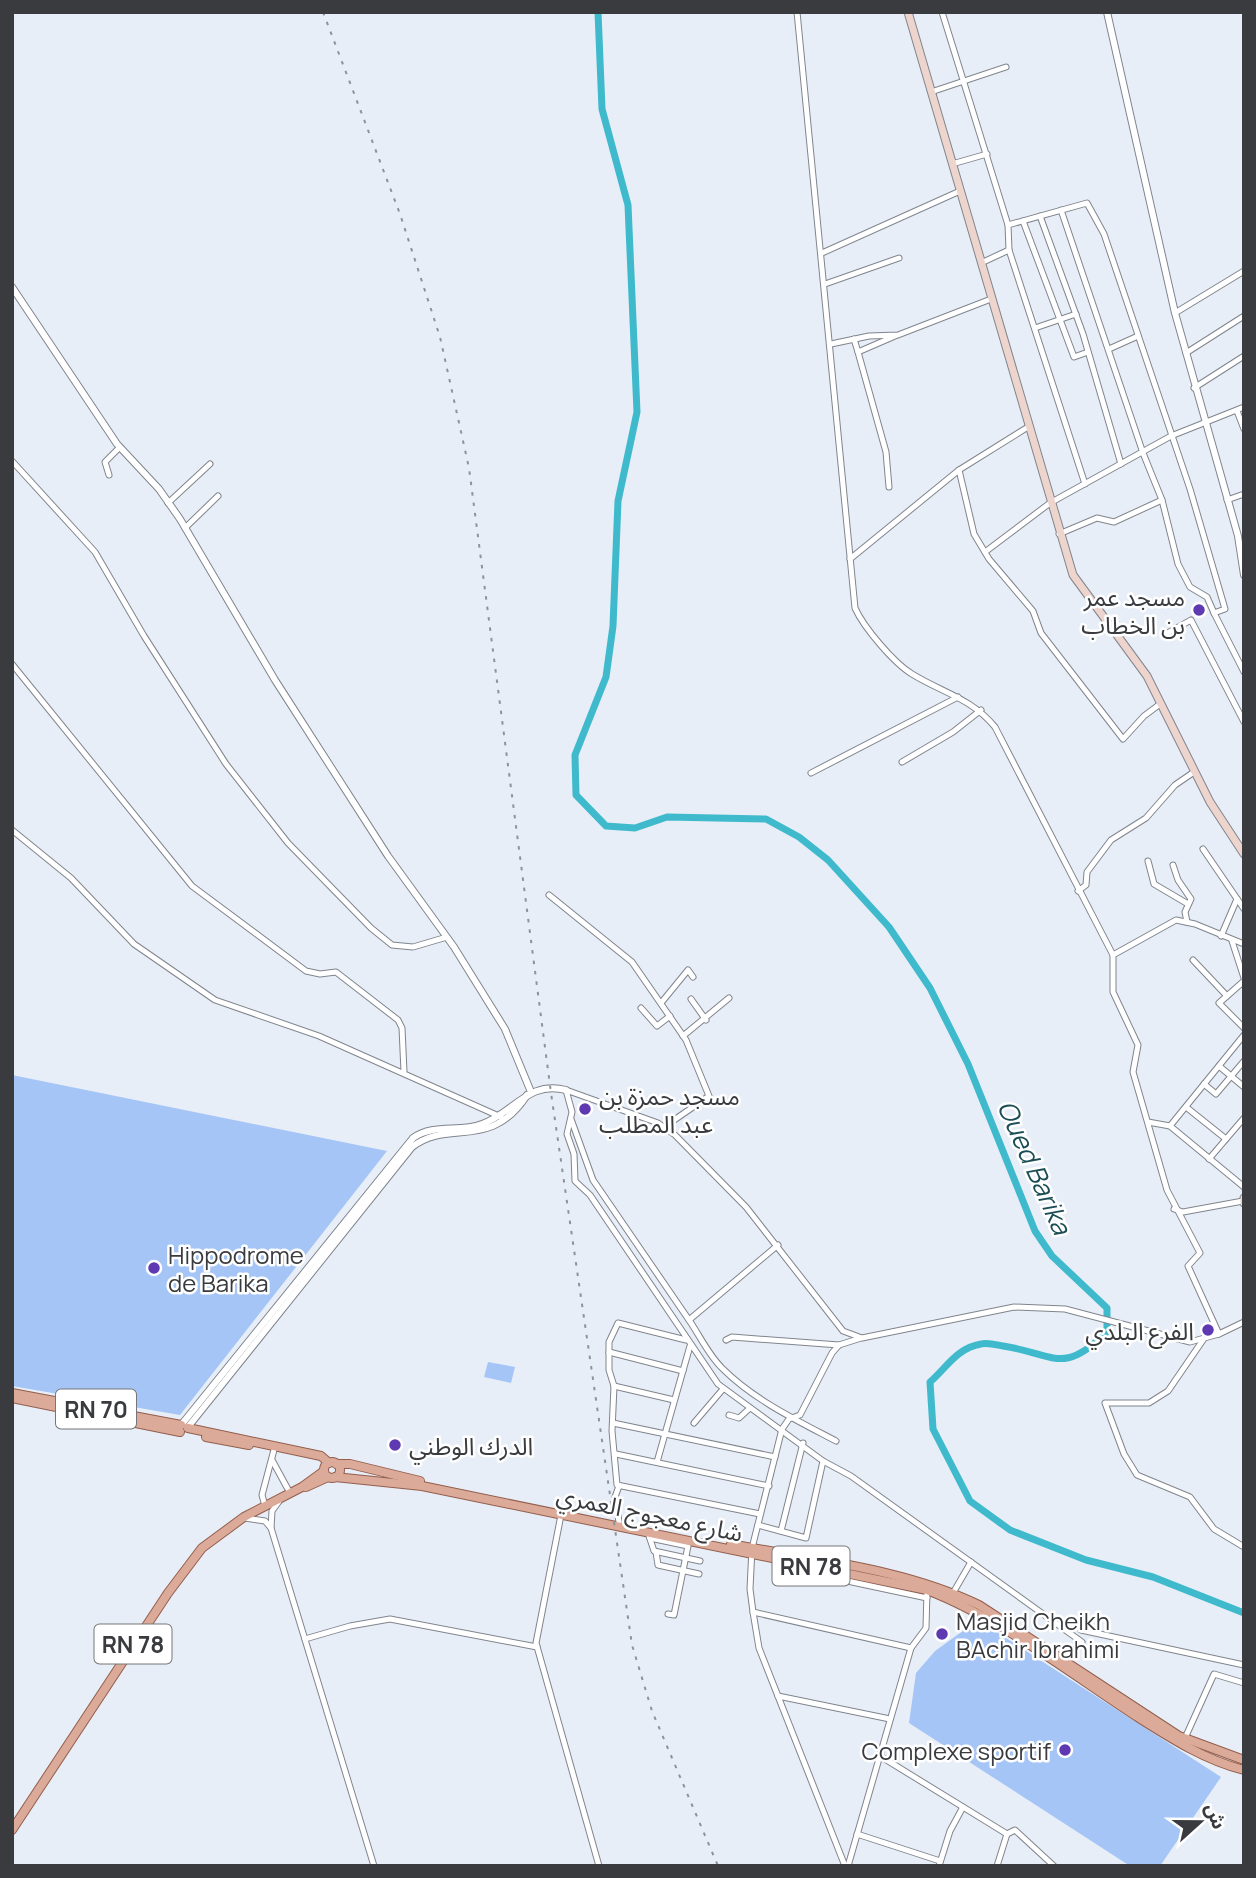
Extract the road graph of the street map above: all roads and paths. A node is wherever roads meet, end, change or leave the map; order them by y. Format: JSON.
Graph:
{"nodes":[{"id":1,"x":797,"y":12,"type":"edge"},
{"id":2,"x":908,"y":12,"type":"edge"},
{"id":3,"x":942,"y":12,"type":"edge"},
{"id":4,"x":1107,"y":12,"type":"edge"},
{"id":5,"x":1006,"y":67,"type":"dead end"},
{"id":6,"x":964,"y":82,"type":"junction"},
{"id":7,"x":931,"y":92,"type":"junction"},
{"id":8,"x":987,"y":154,"type":"junction"},
{"id":9,"x":952,"y":164,"type":"junction"},
{"id":10,"x":960,"y":191,"type":"junction"},
{"id":11,"x":1061,"y":210,"type":"junction"},
{"id":12,"x":1040,"y":216,"type":"junction"},
{"id":13,"x":1023,"y":221,"type":"junction"},
{"id":14,"x":1008,"y":225,"type":"junction"},
{"id":15,"x":1009,"y":250,"type":"junction"},
{"id":16,"x":822,"y":253,"type":"junction"},
{"id":17,"x":899,"y":258,"type":"dead end"},
{"id":18,"x":981,"y":263,"type":"junction"},
{"id":19,"x":1244,"y":271,"type":"edge"},
{"id":20,"x":825,"y":284,"type":"junction"},
{"id":21,"x":12,"y":287,"type":"edge"},
{"id":22,"x":991,"y":299,"type":"junction"},
{"id":23,"x":1175,"y":313,"type":"junction"},
{"id":24,"x":1076,"y":314,"type":"junction"},
{"id":25,"x":1244,"y":316,"type":"edge"},
{"id":26,"x":1059,"y":320,"type":"junction"},
{"id":27,"x":1035,"y":328,"type":"junction"},
{"id":28,"x":898,"y":335,"type":"junction"},
{"id":29,"x":869,"y":336,"type":"junction"},
{"id":30,"x":1138,"y":336,"type":"junction"},
{"id":31,"x":854,"y":339,"type":"junction"},
{"id":32,"x":831,"y":344,"type":"junction"},
{"id":33,"x":872,"y":346,"type":"junction"},
{"id":34,"x":1109,"y":349,"type":"junction"},
{"id":35,"x":858,"y":352,"type":"junction"},
{"id":36,"x":1088,"y":352,"type":"junction"},
{"id":37,"x":1186,"y":354,"type":"junction"},
{"id":38,"x":1244,"y":356,"type":"edge"},
{"id":39,"x":1194,"y":388,"type":"junction"},
{"id":40,"x":1244,"y":407,"type":"edge"},
{"id":41,"x":1237,"y":411,"type":"junction"},
{"id":42,"x":1204,"y":423,"type":"junction"},
{"id":43,"x":1028,"y":427,"type":"junction"},
{"id":44,"x":1244,"y":429,"type":"edge"},
{"id":45,"x":1171,"y":436,"type":"junction"},
{"id":46,"x":120,"y":447,"type":"junction"},
{"id":47,"x":1143,"y":453,"type":"junction"},
{"id":48,"x":12,"y":461,"type":"edge"},
{"id":49,"x":210,"y":464,"type":"dead end"},
{"id":50,"x":1121,"y":464,"type":"junction"},
{"id":51,"x":959,"y":470,"type":"junction"},
{"id":52,"x":108,"y":475,"type":"dead end"},
{"id":53,"x":1085,"y":484,"type":"junction"},
{"id":54,"x":889,"y":487,"type":"dead end"},
{"id":55,"x":1244,"y":494,"type":"edge"},
{"id":56,"x":218,"y":496,"type":"dead end"},
{"id":57,"x":1163,"y":500,"type":"junction"},
{"id":58,"x":1227,"y":500,"type":"junction"},
{"id":59,"x":168,"y":503,"type":"junction"},
{"id":60,"x":1050,"y":503,"type":"junction"},
{"id":61,"x":185,"y":528,"type":"junction"},
{"id":62,"x":1059,"y":534,"type":"junction"},
{"id":63,"x":985,"y":552,"type":"junction"},
{"id":64,"x":850,"y":559,"type":"junction"},
{"id":65,"x":1244,"y":575,"type":"edge"},
{"id":66,"x":1214,"y":614,"type":"junction"},
{"id":67,"x":1164,"y":635,"type":"dead end"},
{"id":68,"x":12,"y":664,"type":"edge"},
{"id":69,"x":1244,"y":672,"type":"edge"},
{"id":70,"x":958,"y":698,"type":"junction"},
{"id":71,"x":1160,"y":704,"type":"junction"},
{"id":72,"x":981,"y":710,"type":"junction"},
{"id":73,"x":1244,"y":722,"type":"edge"},
{"id":74,"x":902,"y":762,"type":"dead end"},
{"id":75,"x":1194,"y":772,"type":"junction"},
{"id":76,"x":811,"y":773,"type":"dead end"},
{"id":77,"x":12,"y":830,"type":"edge"},
{"id":78,"x":1203,"y":849,"type":"dead end"},
{"id":79,"x":1244,"y":854,"type":"edge"},
{"id":80,"x":1148,"y":861,"type":"dead end"},
{"id":81,"x":1173,"y":865,"type":"dead end"},
{"id":82,"x":1078,"y":891,"type":"junction"},
{"id":83,"x":549,"y":895,"type":"dead end"},
{"id":84,"x":1237,"y":899,"type":"junction"},
{"id":85,"x":1188,"y":904,"type":"junction"},
{"id":86,"x":1244,"y":909,"type":"edge"},
{"id":87,"x":1187,"y":922,"type":"junction"},
{"id":88,"x":1221,"y":936,"type":"junction"},
{"id":89,"x":447,"y":937,"type":"junction"},
{"id":90,"x":1231,"y":941,"type":"junction"},
{"id":91,"x":1244,"y":944,"type":"edge"},
{"id":92,"x":1113,"y":955,"type":"junction"},
{"id":93,"x":1193,"y":960,"type":"dead end"},
{"id":94,"x":693,"y":977,"type":"dead end"},
{"id":95,"x":1244,"y":979,"type":"edge"},
{"id":96,"x":1227,"y":996,"type":"junction"},
{"id":97,"x":729,"y":998,"type":"dead end"},
{"id":98,"x":691,"y":999,"type":"dead end"},
{"id":99,"x":661,"y":1003,"type":"junction"},
{"id":100,"x":641,"y":1008,"type":"dead end"},
{"id":101,"x":670,"y":1016,"type":"junction"},
{"id":102,"x":706,"y":1020,"type":"junction"},
{"id":103,"x":1244,"y":1028,"type":"edge"},
{"id":104,"x":1244,"y":1035,"type":"edge"},
{"id":105,"x":684,"y":1036,"type":"junction"},
{"id":106,"x":1244,"y":1061,"type":"edge"},
{"id":107,"x":1219,"y":1066,"type":"junction"},
{"id":108,"x":404,"y":1072,"type":"junction"},
{"id":109,"x":1231,"y":1076,"type":"junction"},
{"id":110,"x":1204,"y":1084,"type":"junction"},
{"id":111,"x":1244,"y":1087,"type":"edge"},
{"id":112,"x":566,"y":1090,"type":"junction"},
{"id":113,"x":529,"y":1093,"type":"junction"},
{"id":114,"x":1186,"y":1107,"type":"junction"},
{"id":115,"x":501,"y":1117,"type":"junction"},
{"id":116,"x":570,"y":1118,"type":"junction"},
{"id":117,"x":1244,"y":1118,"type":"edge"},
{"id":118,"x":1148,"y":1122,"type":"junction"},
{"id":119,"x":1170,"y":1126,"type":"junction"},
{"id":120,"x":664,"y":1128,"type":"junction"},
{"id":121,"x":1226,"y":1139,"type":"junction"},
{"id":122,"x":1209,"y":1159,"type":"junction"},
{"id":123,"x":1244,"y":1187,"type":"edge"},
{"id":124,"x":1244,"y":1200,"type":"edge"},
{"id":125,"x":1174,"y":1209,"type":"junction"},
{"id":126,"x":778,"y":1245,"type":"junction"},
{"id":127,"x":689,"y":1320,"type":"junction"},
{"id":128,"x":1244,"y":1322,"type":"edge"},
{"id":129,"x":1219,"y":1334,"type":"junction"},
{"id":130,"x":862,"y":1338,"type":"junction"},
{"id":131,"x":726,"y":1340,"type":"dead end"},
{"id":132,"x":1203,"y":1340,"type":"junction"},
{"id":133,"x":688,"y":1343,"type":"junction"},
{"id":134,"x":839,"y":1345,"type":"junction"},
{"id":135,"x":609,"y":1352,"type":"junction"},
{"id":136,"x":683,"y":1371,"type":"junction"},
{"id":137,"x":614,"y":1386,"type":"junction"},
{"id":138,"x":723,"y":1389,"type":"junction"},
{"id":139,"x":12,"y":1393,"type":"edge"},
{"id":140,"x":12,"y":1398,"type":"edge"},
{"id":141,"x":674,"y":1400,"type":"junction"},
{"id":142,"x":750,"y":1408,"type":"junction"},
{"id":143,"x":729,"y":1415,"type":"dead end"},
{"id":144,"x":791,"y":1419,"type":"junction"},
{"id":145,"x":613,"y":1423,"type":"junction"},
{"id":146,"x":694,"y":1423,"type":"dead end"},
{"id":147,"x":184,"y":1428,"type":"junction"},
{"id":148,"x":782,"y":1429,"type":"junction"},
{"id":149,"x":663,"y":1433,"type":"junction"},
{"id":150,"x":836,"y":1441,"type":"dead end"},
{"id":151,"x":803,"y":1443,"type":"junction"},
{"id":152,"x":274,"y":1448,"type":"junction"},
{"id":153,"x":616,"y":1454,"type":"junction"},
{"id":154,"x":299,"y":1456,"type":"joint"},
{"id":155,"x":775,"y":1457,"type":"junction"},
{"id":156,"x":272,"y":1460,"type":"junction"},
{"id":157,"x":823,"y":1461,"type":"junction"},
{"id":158,"x":657,"y":1462,"type":"junction"},
{"id":159,"x":329,"y":1470,"type":"junction"},
{"id":160,"x":619,"y":1486,"type":"junction"},
{"id":161,"x":769,"y":1486,"type":"junction"},
{"id":162,"x":286,"y":1496,"type":"junction"},
{"id":163,"x":265,"y":1506,"type":"junction"},
{"id":164,"x":760,"y":1514,"type":"junction"},
{"id":165,"x":561,"y":1515,"type":"junction"},
{"id":166,"x":244,"y":1517,"type":"junction"},
{"id":167,"x":619,"y":1522,"type":"junction"},
{"id":168,"x":758,"y":1525,"type":"junction"},
{"id":169,"x":271,"y":1528,"type":"junction"},
{"id":170,"x":781,"y":1531,"type":"junction"},
{"id":171,"x":649,"y":1535,"type":"junction"},
{"id":172,"x":1244,"y":1547,"type":"edge"},
{"id":173,"x":752,"y":1551,"type":"junction"},
{"id":174,"x":656,"y":1552,"type":"junction"},
{"id":175,"x":686,"y":1558,"type":"junction"},
{"id":176,"x":700,"y":1561,"type":"dead end"},
{"id":177,"x":971,"y":1562,"type":"junction"},
{"id":178,"x":683,"y":1571,"type":"junction"},
{"id":179,"x":699,"y":1574,"type":"dead end"},
{"id":180,"x":953,"y":1593,"type":"junction"},
{"id":181,"x":927,"y":1594,"type":"junction"},
{"id":182,"x":754,"y":1612,"type":"junction"},
{"id":183,"x":667,"y":1614,"type":"dead end"},
{"id":184,"x":1081,"y":1630,"type":"dead end"},
{"id":185,"x":305,"y":1639,"type":"junction"},
{"id":186,"x":1082,"y":1642,"type":"dead end"},
{"id":187,"x":537,"y":1647,"type":"junction"},
{"id":188,"x":911,"y":1648,"type":"junction"},
{"id":189,"x":1244,"y":1665,"type":"edge"},
{"id":190,"x":1244,"y":1683,"type":"edge"},
{"id":191,"x":778,"y":1696,"type":"junction"},
{"id":192,"x":890,"y":1719,"type":"junction"},
{"id":193,"x":1185,"y":1738,"type":"junction"},
{"id":194,"x":880,"y":1756,"type":"junction"},
{"id":195,"x":1244,"y":1760,"type":"edge"},
{"id":196,"x":1244,"y":1770,"type":"edge"},
{"id":197,"x":963,"y":1807,"type":"junction"},
{"id":198,"x":12,"y":1830,"type":"edge"},
{"id":199,"x":857,"y":1834,"type":"junction"},
{"id":200,"x":1007,"y":1834,"type":"junction"},
{"id":201,"x":940,"y":1863,"type":"edge"},
{"id":202,"x":374,"y":1866,"type":"edge"},
{"id":203,"x":599,"y":1866,"type":"edge"},
{"id":204,"x":847,"y":1866,"type":"edge"},
{"id":205,"x":997,"y":1866,"type":"edge"},
{"id":206,"x":1054,"y":1866,"type":"edge"}],
"edges":[{"from":1,"to":16,"type":"street"},
{"from":2,"to":7,"type":"main road"},
{"from":3,"to":6,"type":"street"},
{"from":4,"to":23,"type":"street"},
{"from":5,"to":6,"type":"street"},
{"from":6,"to":7,"type":"street"},
{"from":6,"to":8,"type":"street"},
{"from":7,"to":9,"type":"main road"},
{"from":8,"to":9,"type":"street"},
{"from":8,"to":14,"type":"street"},
{"from":9,"to":10,"type":"main road"},
{"from":10,"to":16,"type":"street"},
{"from":10,"to":18,"type":"main road"},
{"from":11,"to":12,"type":"street"},
{"from":11,"to":30,"type":"street"},
{"from":11,"to":34,"type":"street"},
{"from":12,"to":13,"type":"street"},
{"from":12,"to":24,"type":"street"},
{"from":13,"to":14,"type":"street"},
{"from":13,"to":26,"type":"street"},
{"from":14,"to":15,"type":"street"},
{"from":15,"to":18,"type":"street"},
{"from":15,"to":27,"type":"street"},
{"from":16,"to":20,"type":"street"},
{"from":17,"to":20,"type":"street"},
{"from":18,"to":22,"type":"main road"},
{"from":19,"to":23,"type":"street"},
{"from":20,"to":32,"type":"street"},
{"from":21,"to":46,"type":"street"},
{"from":22,"to":28,"type":"street"},
{"from":22,"to":43,"type":"main road"},
{"from":23,"to":37,"type":"street"},
{"from":24,"to":26,"type":"street"},
{"from":24,"to":36,"type":"street"},
{"from":25,"to":37,"type":"street"},
{"from":26,"to":27,"type":"street"},
{"from":26,"to":36,"type":"street"},
{"from":27,"to":53,"type":"street"},
{"from":28,"to":29,"type":"street"},
{"from":28,"to":33,"type":"street"},
{"from":29,"to":31,"type":"street"},
{"from":29,"to":33,"type":"street"},
{"from":30,"to":34,"type":"street"},
{"from":30,"to":45,"type":"street"},
{"from":31,"to":32,"type":"street"},
{"from":31,"to":35,"type":"street"},
{"from":32,"to":64,"type":"street"},
{"from":33,"to":35,"type":"street"},
{"from":34,"to":47,"type":"street"},
{"from":35,"to":54,"type":"street"},
{"from":36,"to":50,"type":"street"},
{"from":37,"to":39,"type":"street"},
{"from":38,"to":39,"type":"street"},
{"from":39,"to":42,"type":"street"},
{"from":40,"to":41,"type":"street"},
{"from":41,"to":42,"type":"street"},
{"from":41,"to":44,"type":"street"},
{"from":42,"to":45,"type":"street"},
{"from":42,"to":58,"type":"street"},
{"from":43,"to":51,"type":"street"},
{"from":43,"to":60,"type":"main road"},
{"from":45,"to":47,"type":"street"},
{"from":45,"to":66,"type":"street"},
{"from":46,"to":52,"type":"street"},
{"from":46,"to":59,"type":"street"},
{"from":47,"to":50,"type":"street"},
{"from":47,"to":57,"type":"street"},
{"from":48,"to":89,"type":"street"},
{"from":49,"to":59,"type":"street"},
{"from":50,"to":53,"type":"street"},
{"from":51,"to":63,"type":"street"},
{"from":51,"to":64,"type":"street"},
{"from":53,"to":60,"type":"street"},
{"from":55,"to":58,"type":"street"},
{"from":56,"to":61,"type":"street"},
{"from":57,"to":62,"type":"street"},
{"from":57,"to":66,"type":"street"},
{"from":58,"to":65,"type":"street"},
{"from":59,"to":61,"type":"street"},
{"from":60,"to":62,"type":"main road"},
{"from":60,"to":63,"type":"street"},
{"from":61,"to":89,"type":"street"},
{"from":62,"to":71,"type":"main road"},
{"from":63,"to":71,"type":"street"},
{"from":64,"to":70,"type":"street"},
{"from":66,"to":69,"type":"street"},
{"from":67,"to":73,"type":"street"},
{"from":68,"to":108,"type":"street"},
{"from":70,"to":72,"type":"street"},
{"from":70,"to":76,"type":"street"},
{"from":71,"to":75,"type":"main road"},
{"from":72,"to":74,"type":"street"},
{"from":72,"to":82,"type":"street"},
{"from":75,"to":79,"type":"main road"},
{"from":75,"to":82,"type":"street"},
{"from":77,"to":108,"type":"street"},
{"from":78,"to":84,"type":"street"},
{"from":80,"to":85,"type":"street"},
{"from":81,"to":85,"type":"street"},
{"from":82,"to":92,"type":"street"},
{"from":83,"to":99,"type":"street"},
{"from":84,"to":86,"type":"street"},
{"from":84,"to":88,"type":"street"},
{"from":85,"to":87,"type":"street"},
{"from":87,"to":88,"type":"street"},
{"from":87,"to":92,"type":"street"},
{"from":88,"to":90,"type":"street"},
{"from":89,"to":113,"type":"street"},
{"from":90,"to":91,"type":"street"},
{"from":90,"to":95,"type":"street"},
{"from":92,"to":118,"type":"street"},
{"from":93,"to":96,"type":"street"},
{"from":94,"to":99,"type":"street"},
{"from":95,"to":96,"type":"street"},
{"from":96,"to":103,"type":"street"},
{"from":97,"to":102,"type":"street"},
{"from":98,"to":102,"type":"street"},
{"from":99,"to":101,"type":"street"},
{"from":100,"to":101,"type":"street"},
{"from":101,"to":105,"type":"street"},
{"from":102,"to":105,"type":"street"},
{"from":104,"to":107,"type":"street"},
{"from":105,"to":120,"type":"street"},
{"from":106,"to":109,"type":"street"},
{"from":107,"to":109,"type":"street"},
{"from":107,"to":110,"type":"street"},
{"from":108,"to":115,"type":"street"},
{"from":109,"to":110,"type":"street"},
{"from":109,"to":111,"type":"street"},
{"from":110,"to":114,"type":"street"},
{"from":112,"to":113,"type":"street"},
{"from":112,"to":116,"type":"street"},
{"from":112,"to":120,"type":"street"},
{"from":113,"to":115,"type":"street"},
{"from":114,"to":119,"type":"street"},
{"from":114,"to":121,"type":"street"},
{"from":115,"to":147,"type":"street"},
{"from":116,"to":127,"type":"street"},
{"from":116,"to":133,"type":"street"},
{"from":117,"to":121,"type":"street"},
{"from":118,"to":119,"type":"street"},
{"from":118,"to":125,"type":"street"},
{"from":119,"to":122,"type":"street"},
{"from":120,"to":126,"type":"street"},
{"from":121,"to":122,"type":"street"},
{"from":122,"to":123,"type":"street"},
{"from":124,"to":125,"type":"street"},
{"from":125,"to":129,"type":"street"},
{"from":126,"to":127,"type":"street"},
{"from":126,"to":130,"type":"street"},
{"from":127,"to":144,"type":"street"},
{"from":128,"to":129,"type":"street"},
{"from":129,"to":132,"type":"street"},
{"from":130,"to":132,"type":"street"},
{"from":130,"to":134,"type":"street"},
{"from":131,"to":134,"type":"street"},
{"from":132,"to":172,"type":"street"},
{"from":133,"to":135,"type":"street"},
{"from":133,"to":136,"type":"street"},
{"from":133,"to":138,"type":"street"},
{"from":134,"to":144,"type":"street"},
{"from":135,"to":136,"type":"street"},
{"from":135,"to":137,"type":"street"},
{"from":136,"to":141,"type":"street"},
{"from":137,"to":141,"type":"street"},
{"from":137,"to":145,"type":"street"},
{"from":138,"to":142,"type":"street"},
{"from":138,"to":146,"type":"street"},
{"from":139,"to":147,"type":"main road","number":"RN 70"},
{"from":140,"to":147,"type":"main road","number":"RN 70"},
{"from":141,"to":149,"type":"street"},
{"from":142,"to":143,"type":"street"},
{"from":142,"to":148,"type":"street"},
{"from":144,"to":148,"type":"street"},
{"from":144,"to":150,"type":"street"},
{"from":145,"to":149,"type":"street"},
{"from":145,"to":153,"type":"street"},
{"from":147,"to":152,"type":"main road","number":"RN 70"},
{"from":148,"to":151,"type":"street"},
{"from":148,"to":155,"type":"street"},
{"from":149,"to":155,"type":"street"},
{"from":149,"to":158,"type":"street"},
{"from":151,"to":157,"type":"street"},
{"from":151,"to":170,"type":"street"},
{"from":152,"to":154,"type":"main road","number":"RN 70"},
{"from":152,"to":156,"type":"street"},
{"from":152,"to":159,"type":"main road","number":"RN 70"},
{"from":153,"to":158,"type":"street"},
{"from":153,"to":160,"type":"street"},
{"from":154,"to":159,"type":"main road","number":"RN 78"},
{"from":155,"to":161,"type":"street"},
{"from":156,"to":162,"type":"street"},
{"from":156,"to":163,"type":"street"},
{"from":157,"to":170,"type":"street"},
{"from":157,"to":177,"type":"street"},
{"from":158,"to":161,"type":"street"},
{"from":159,"to":162,"type":"main road","number":"RN 78"},
{"from":159,"to":165,"type":"main road","name":"شارع معجوج العمري","number":"RN 78"},
{"from":159,"to":167,"type":"main road","name":"شارع معجوج العمري","number":"RN 78"},
{"from":160,"to":164,"type":"street"},
{"from":160,"to":167,"type":"street"},
{"from":161,"to":164,"type":"street"},
{"from":162,"to":163,"type":"main road","number":"RN 78"},
{"from":162,"to":169,"type":"street"},
{"from":163,"to":166,"type":"main road","number":"RN 78"},
{"from":164,"to":168,"type":"street"},
{"from":165,"to":171,"type":"main road","name":"شارع معجوج العمري","number":"RN 78"},
{"from":165,"to":187,"type":"street"},
{"from":166,"to":169,"type":"street"},
{"from":166,"to":198,"type":"main road","number":"RN 78"},
{"from":167,"to":173,"type":"main road","name":"شارع معجوج العمري","number":"RN 78"},
{"from":168,"to":170,"type":"street"},
{"from":168,"to":173,"type":"street"},
{"from":169,"to":185,"type":"street"},
{"from":171,"to":173,"type":"main road","name":"شارع معجوج العمري","number":"RN 78"},
{"from":171,"to":174,"type":"street"},
{"from":171,"to":175,"type":"street"},
{"from":173,"to":180,"type":"main road","name":"شارع معجوج العمري","number":"RN 78"},
{"from":173,"to":181,"type":"main road","name":"شارع معجوج العمري","number":"RN 78"},
{"from":173,"to":182,"type":"street"},
{"from":174,"to":175,"type":"street"},
{"from":174,"to":178,"type":"street"},
{"from":175,"to":176,"type":"street"},
{"from":175,"to":178,"type":"street"},
{"from":177,"to":180,"type":"street"},
{"from":177,"to":186,"type":"street"},
{"from":178,"to":179,"type":"street"},
{"from":178,"to":183,"type":"street"},
{"from":180,"to":193,"type":"main road","name":"شارع معجوج العمري","number":"RN 78"},
{"from":181,"to":188,"type":"street"},
{"from":181,"to":196,"type":"main road","name":"شارع معجوج العمري","number":"RN 78"},
{"from":182,"to":188,"type":"street"},
{"from":182,"to":191,"type":"street"},
{"from":184,"to":189,"type":"street"},
{"from":185,"to":187,"type":"street"},
{"from":185,"to":202,"type":"street"},
{"from":187,"to":203,"type":"street"},
{"from":188,"to":192,"type":"street"},
{"from":190,"to":193,"type":"street"},
{"from":191,"to":192,"type":"street"},
{"from":191,"to":204,"type":"street"},
{"from":192,"to":194,"type":"street"},
{"from":193,"to":195,"type":"main road","name":"شارع معجوج العمري","number":"RN 78"},
{"from":194,"to":197,"type":"street"},
{"from":194,"to":199,"type":"street"},
{"from":197,"to":200,"type":"street"},
{"from":197,"to":201,"type":"street"},
{"from":199,"to":201,"type":"street"},
{"from":199,"to":204,"type":"street"},
{"from":200,"to":205,"type":"street"},
{"from":200,"to":206,"type":"street"}]}
